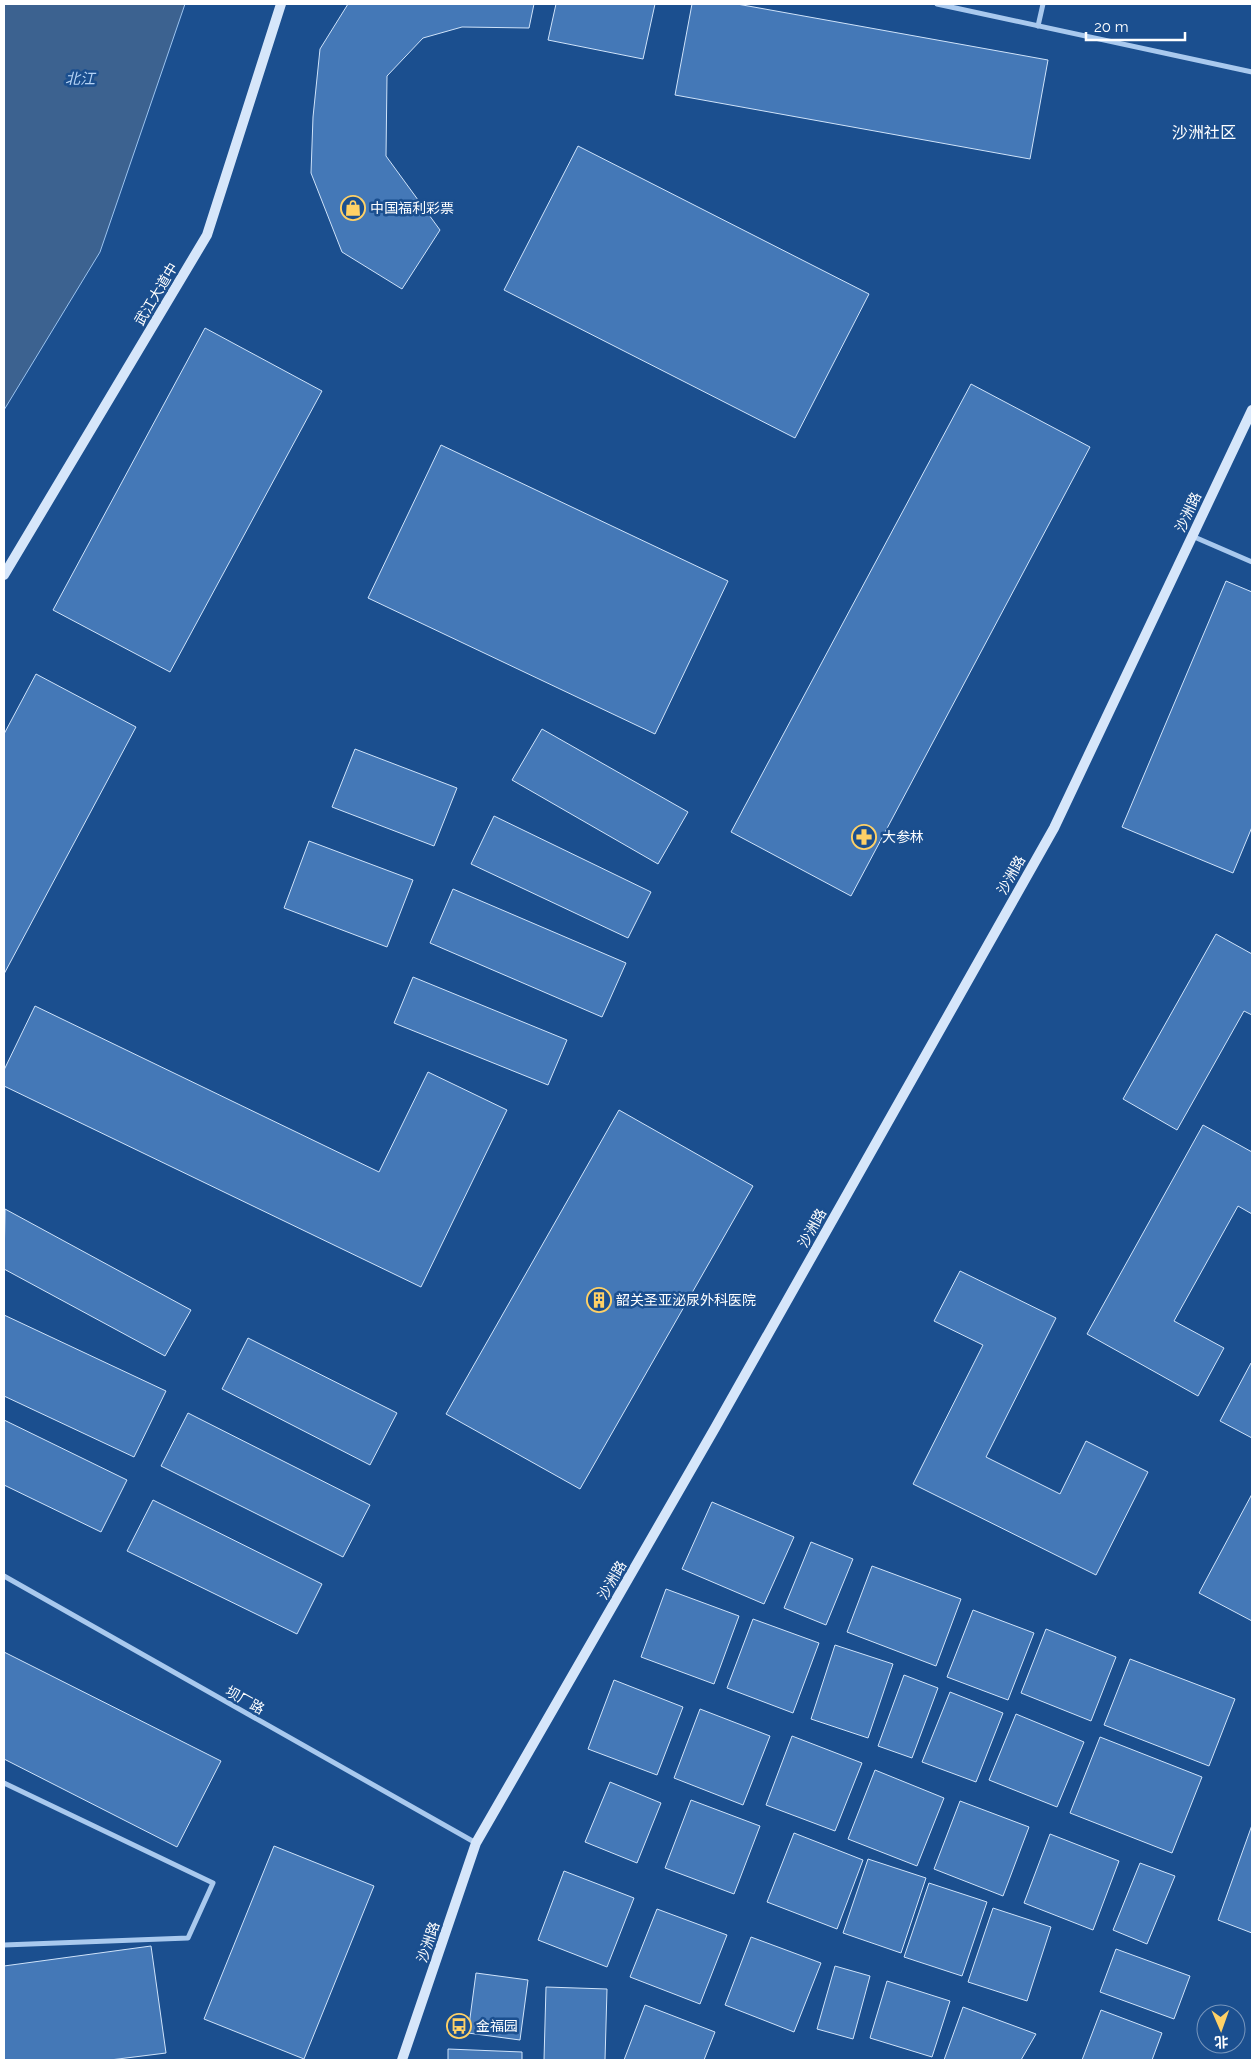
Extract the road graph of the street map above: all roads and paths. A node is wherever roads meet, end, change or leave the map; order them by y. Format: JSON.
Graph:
{"nodes":[{"id":1,"x":281,"y":4,"type":"edge"},
{"id":2,"x":938,"y":4,"type":"edge"},
{"id":3,"x":1043,"y":4,"type":"edge"},
{"id":4,"x":1038,"y":26,"type":"junction"},
{"id":5,"x":1252,"y":72,"type":"edge"},
{"id":6,"x":1252,"y":410,"type":"edge"},
{"id":7,"x":1192,"y":536,"type":"junction"},
{"id":8,"x":1252,"y":562,"type":"edge"},
{"id":9,"x":4,"y":575,"type":"edge"},
{"id":10,"x":4,"y":1576,"type":"edge"},
{"id":11,"x":4,"y":1783,"type":"edge"},
{"id":12,"x":476,"y":1843,"type":"junction"},
{"id":13,"x":4,"y":1945,"type":"edge"},
{"id":14,"x":402,"y":2060,"type":"edge"}],
"edges":[{"from":1,"to":9,"type":"main road","name":"武江大道中"},
{"from":2,"to":4,"type":"street"},
{"from":3,"to":4,"type":"street"},
{"from":4,"to":5,"type":"street"},
{"from":6,"to":7,"type":"main road","name":"沙洲路"},
{"from":7,"to":8,"type":"street"},
{"from":7,"to":12,"type":"main road","name":"沙洲路"},
{"from":10,"to":12,"type":"street","name":"坝厂路"},
{"from":11,"to":13,"type":"street"},
{"from":12,"to":14,"type":"main road","name":"沙洲路"}]}
